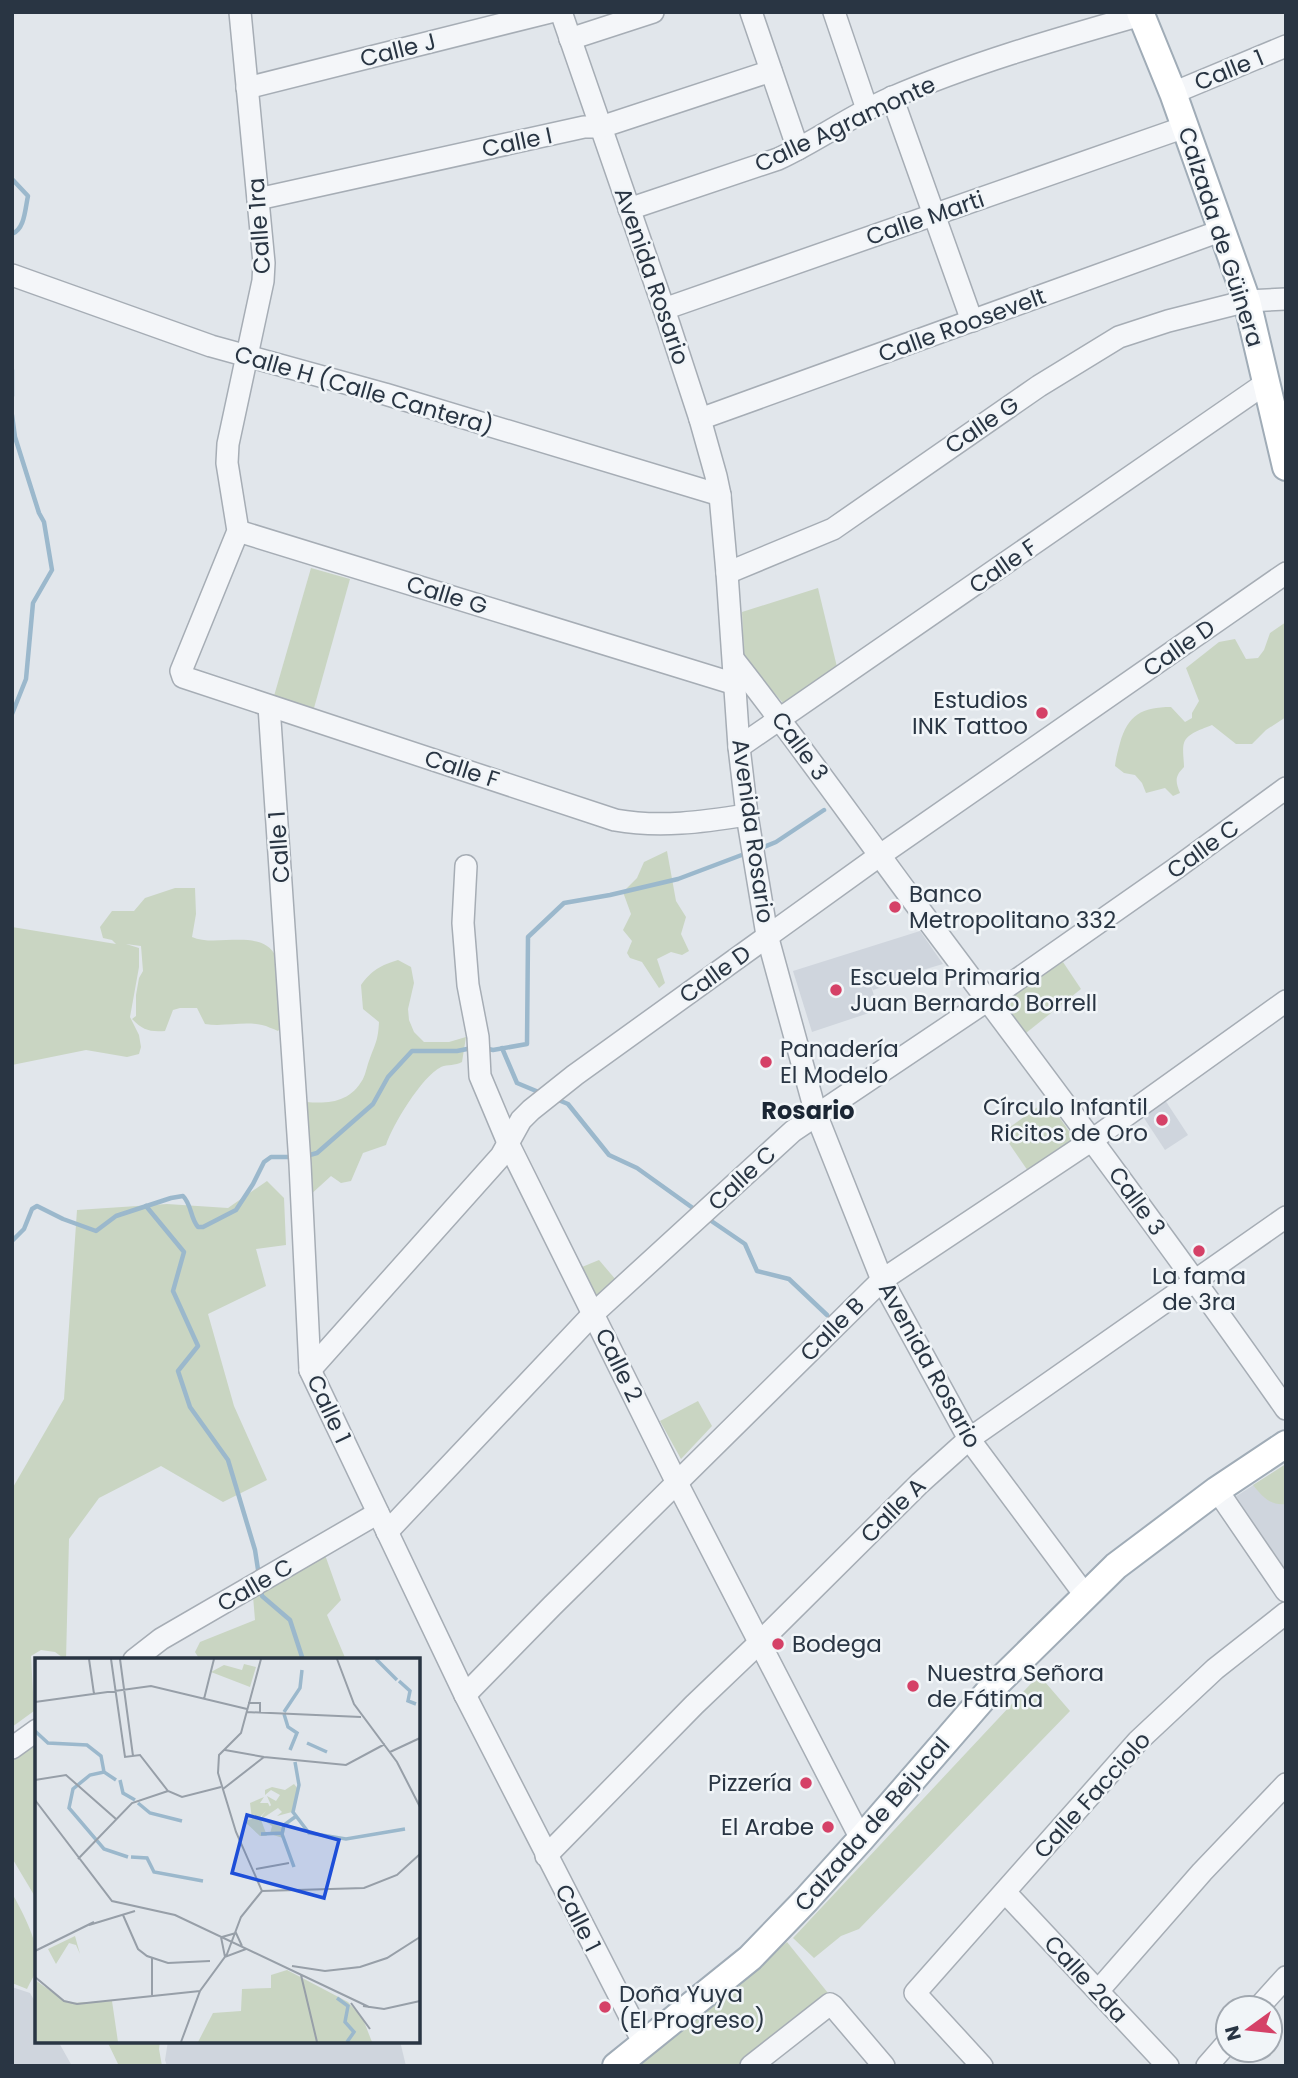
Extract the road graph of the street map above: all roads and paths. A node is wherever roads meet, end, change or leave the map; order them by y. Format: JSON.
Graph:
{"nodes":[{"id":1,"x":240,"y":12,"type":"edge"},
{"id":2,"x":550,"y":12,"type":"edge"},
{"id":3,"x":561,"y":12,"type":"edge"},
{"id":4,"x":653,"y":12,"type":"edge"},
{"id":5,"x":751,"y":12,"type":"edge"},
{"id":6,"x":834,"y":12,"type":"edge"},
{"id":7,"x":1141,"y":13,"type":"edge"},
{"id":8,"x":570,"y":39,"type":"junction"},
{"id":9,"x":1286,"y":46,"type":"edge"},
{"id":10,"x":771,"y":71,"type":"junction"},
{"id":11,"x":247,"y":88,"type":"junction"},
{"id":12,"x":1173,"y":93,"type":"junction"},
{"id":13,"x":892,"y":97,"type":"junction"},
{"id":14,"x":867,"y":109,"type":"junction"},
{"id":15,"x":601,"y":127,"type":"junction"},
{"id":16,"x":1185,"y":127,"type":"junction"},
{"id":17,"x":798,"y":149,"type":"junction"},
{"id":18,"x":258,"y":199,"type":"junction"},
{"id":19,"x":629,"y":209,"type":"junction"},
{"id":20,"x":934,"y":214,"type":"junction"},
{"id":21,"x":1223,"y":230,"type":"junction"},
{"id":22,"x":12,"y":275,"type":"edge"},
{"id":23,"x":1286,"y":299,"type":"edge"},
{"id":24,"x":1247,"y":301,"type":"junction"},
{"id":25,"x":664,"y":309,"type":"junction"},
{"id":26,"x":972,"y":321,"type":"junction"},
{"id":27,"x":248,"y":355,"type":"junction"},
{"id":28,"x":1266,"y":383,"type":"junction"},
{"id":29,"x":700,"y":419,"type":"junction"},
{"id":30,"x":1286,"y":467,"type":"edge"},
{"id":31,"x":720,"y":495,"type":"junction"},
{"id":32,"x":238,"y":531,"type":"junction"},
{"id":33,"x":727,"y":573,"type":"junction"},
{"id":34,"x":1286,"y":573,"type":"edge"},
{"id":35,"x":734,"y":660,"type":"junction"},
{"id":36,"x":735,"y":684,"type":"junction"},
{"id":37,"x":269,"y":706,"type":"junction"},
{"id":38,"x":782,"y":720,"type":"junction"},
{"id":39,"x":739,"y":747,"type":"junction"},
{"id":40,"x":1286,"y":788,"type":"edge"},
{"id":41,"x":747,"y":814,"type":"junction"},
{"id":42,"x":879,"y":856,"type":"junction"},
{"id":43,"x":466,"y":866,"type":"dead end"},
{"id":44,"x":767,"y":935,"type":"junction"},
{"id":45,"x":988,"y":1000,"type":"junction"},
{"id":46,"x":1286,"y":1000,"type":"edge"},
{"id":47,"x":816,"y":1114,"type":"junction"},
{"id":48,"x":1092,"y":1140,"type":"junction"},
{"id":49,"x":509,"y":1144,"type":"junction"},
{"id":50,"x":1286,"y":1217,"type":"edge"},
{"id":51,"x":882,"y":1280,"type":"junction"},
{"id":52,"x":1196,"y":1280,"type":"junction"},
{"id":53,"x":593,"y":1314,"type":"junction"},
{"id":54,"x":310,"y":1370,"type":"junction"},
{"id":55,"x":1286,"y":1409,"type":"edge"},
{"id":56,"x":969,"y":1439,"type":"junction"},
{"id":57,"x":1286,"y":1444,"type":"edge"},
{"id":58,"x":677,"y":1483,"type":"junction"},
{"id":59,"x":1217,"y":1490,"type":"junction"},
{"id":60,"x":383,"y":1522,"type":"junction"},
{"id":61,"x":1286,"y":1591,"type":"edge"},
{"id":62,"x":1085,"y":1595,"type":"junction"},
{"id":63,"x":1286,"y":1613,"type":"edge"},
{"id":64,"x":759,"y":1643,"type":"junction"},
{"id":65,"x":137,"y":1658,"type":"edge"},
{"id":66,"x":465,"y":1695,"type":"junction"},
{"id":67,"x":35,"y":1731,"type":"edge"},
{"id":68,"x":12,"y":1748,"type":"edge"},
{"id":69,"x":1286,"y":1784,"type":"edge"},
{"id":70,"x":861,"y":1839,"type":"junction"},
{"id":71,"x":546,"y":1856,"type":"junction"},
{"id":72,"x":1005,"y":1892,"type":"junction"},
{"id":73,"x":1286,"y":1978,"type":"edge"},
{"id":74,"x":1098,"y":1991,"type":"junction"},
{"id":75,"x":1271,"y":1994,"type":"edge"},
{"id":76,"x":644,"y":2044,"type":"junction"},
{"id":77,"x":616,"y":2066,"type":"edge"},
{"id":78,"x":751,"y":2066,"type":"edge"},
{"id":79,"x":884,"y":2066,"type":"edge"},
{"id":80,"x":982,"y":2066,"type":"edge"},
{"id":81,"x":1168,"y":2066,"type":"edge"}],
"edges":[{"from":1,"to":11,"type":"street","name":"Calle 1ra"},
{"from":2,"to":11,"type":"street","name":"Calle J"},
{"from":3,"to":8,"type":"street","name":"Avenida Rosario"},
{"from":4,"to":8,"type":"street"},
{"from":5,"to":10,"type":"street"},
{"from":6,"to":14,"type":"street"},
{"from":7,"to":12,"type":"main road","name":"Calzada de Güinera"},
{"from":7,"to":13,"type":"street","name":"Calle Agramonte"},
{"from":8,"to":15,"type":"street","name":"Avenida Rosario"},
{"from":9,"to":12,"type":"street","name":"Calle 1"},
{"from":10,"to":15,"type":"street","name":"Calle I"},
{"from":10,"to":17,"type":"street"},
{"from":11,"to":18,"type":"street","name":"Calle 1ra"},
{"from":12,"to":16,"type":"main road","name":"Calzada de Güinera"},
{"from":13,"to":14,"type":"street","name":"Calle Agramonte"},
{"from":13,"to":20,"type":"street"},
{"from":14,"to":17,"type":"street","name":"Calle Agramonte"},
{"from":15,"to":18,"type":"street","name":"Calle I"},
{"from":15,"to":19,"type":"street","name":"Avenida Rosario"},
{"from":16,"to":20,"type":"street","name":"Calle Marti"},
{"from":16,"to":21,"type":"main road","name":"Calzada de Güinera"},
{"from":17,"to":19,"type":"street","name":"Calle Agramonte"},
{"from":18,"to":27,"type":"street","name":"Calle 1ra"},
{"from":19,"to":25,"type":"street","name":"Avenida Rosario"},
{"from":20,"to":25,"type":"street","name":"Calle Marti"},
{"from":20,"to":26,"type":"street"},
{"from":21,"to":24,"type":"main road","name":"Calzada de Güinera"},
{"from":21,"to":26,"type":"street","name":"Calle Roosevelt"},
{"from":22,"to":27,"type":"street","name":"Calle H (Calle Cantera)"},
{"from":23,"to":24,"type":"street","name":"Calle G"},
{"from":24,"to":28,"type":"main road","name":"Calzada de Güinera"},
{"from":24,"to":33,"type":"street","name":"Calle G"},
{"from":25,"to":29,"type":"street","name":"Avenida Rosario"},
{"from":26,"to":29,"type":"street","name":"Calle Roosevelt"},
{"from":27,"to":31,"type":"street","name":"Calle H (Calle Cantera)"},
{"from":27,"to":32,"type":"street","name":"Calle 1ra"},
{"from":28,"to":30,"type":"main road","name":"Calzada de Güinera"},
{"from":28,"to":38,"type":"street","name":"Calle F"},
{"from":29,"to":31,"type":"street","name":"Avenida Rosario"},
{"from":31,"to":33,"type":"street","name":"Avenida Rosario"},
{"from":32,"to":36,"type":"street","name":"Calle G"},
{"from":32,"to":37,"type":"street","name":"Calle F"},
{"from":33,"to":35,"type":"street","name":"Avenida Rosario"},
{"from":34,"to":42,"type":"street","name":"Calle D"},
{"from":35,"to":36,"type":"street","name":"Avenida Rosario"},
{"from":35,"to":38,"type":"street","name":"Calle 3"},
{"from":36,"to":39,"type":"street","name":"Avenida Rosario"},
{"from":37,"to":41,"type":"street","name":"Calle F"},
{"from":37,"to":54,"type":"street","name":"Calle 1"},
{"from":38,"to":39,"type":"street","name":"Calle F"},
{"from":38,"to":42,"type":"street","name":"Calle 3"},
{"from":39,"to":41,"type":"street","name":"Avenida Rosario"},
{"from":40,"to":45,"type":"street","name":"Calle C"},
{"from":41,"to":44,"type":"street","name":"Avenida Rosario"},
{"from":42,"to":44,"type":"street","name":"Calle D"},
{"from":42,"to":45,"type":"street","name":"Calle 3"},
{"from":43,"to":49,"type":"street","name":"Calle 2"},
{"from":44,"to":47,"type":"street","name":"Avenida Rosario"},
{"from":44,"to":49,"type":"street","name":"Calle D"},
{"from":45,"to":47,"type":"street","name":"Calle C"},
{"from":45,"to":48,"type":"street","name":"Calle 3"},
{"from":46,"to":48,"type":"street","name":"Calle B"},
{"from":47,"to":51,"type":"street","name":"Avenida Rosario"},
{"from":47,"to":53,"type":"street","name":"Calle C"},
{"from":48,"to":51,"type":"street","name":"Calle B"},
{"from":48,"to":52,"type":"street","name":"Calle 3"},
{"from":49,"to":53,"type":"street","name":"Calle 2"},
{"from":49,"to":54,"type":"street","name":"Calle D"},
{"from":50,"to":52,"type":"street","name":"Calle A"},
{"from":51,"to":56,"type":"street","name":"Avenida Rosario"},
{"from":51,"to":58,"type":"street","name":"Calle B"},
{"from":52,"to":55,"type":"street","name":"Calle 3"},
{"from":52,"to":56,"type":"street","name":"Calle A"},
{"from":53,"to":58,"type":"street","name":"Calle 2"},
{"from":53,"to":60,"type":"street","name":"Calle C"},
{"from":54,"to":60,"type":"street","name":"Calle 1"},
{"from":56,"to":62,"type":"street","name":"Avenida Rosario"},
{"from":56,"to":64,"type":"street","name":"Calle A"},
{"from":57,"to":59,"type":"main road","name":"Calzada de Bejucal"},
{"from":58,"to":64,"type":"street","name":"Calle 2"},
{"from":58,"to":66,"type":"street","name":"Calle B"},
{"from":59,"to":61,"type":"street"},
{"from":59,"to":62,"type":"main road","name":"Calzada de Bejucal"},
{"from":60,"to":65,"type":"street","name":"Calle C"},
{"from":60,"to":66,"type":"street","name":"Calle 1"},
{"from":62,"to":70,"type":"main road","name":"Calzada de Bejucal"},
{"from":63,"to":72,"type":"street","name":"Calle Facciolo"},
{"from":64,"to":70,"type":"street","name":"Calle 2"},
{"from":64,"to":71,"type":"street","name":"Calle A"},
{"from":66,"to":71,"type":"street","name":"Calle 1"},
{"from":67,"to":68,"type":"street"},
{"from":69,"to":74,"type":"street"},
{"from":70,"to":76,"type":"main road","name":"Calzada de Bejucal"},
{"from":71,"to":76,"type":"street","name":"Calle 1"},
{"from":72,"to":74,"type":"street","name":"Calle 2da"},
{"from":72,"to":80,"type":"street","name":"Calle Facciolo"},
{"from":73,"to":75,"type":"street"},
{"from":74,"to":81,"type":"street","name":"Calle 2da"},
{"from":76,"to":77,"type":"main road","name":"Calzada de Bejucal"},
{"from":78,"to":79,"type":"street"}]}
